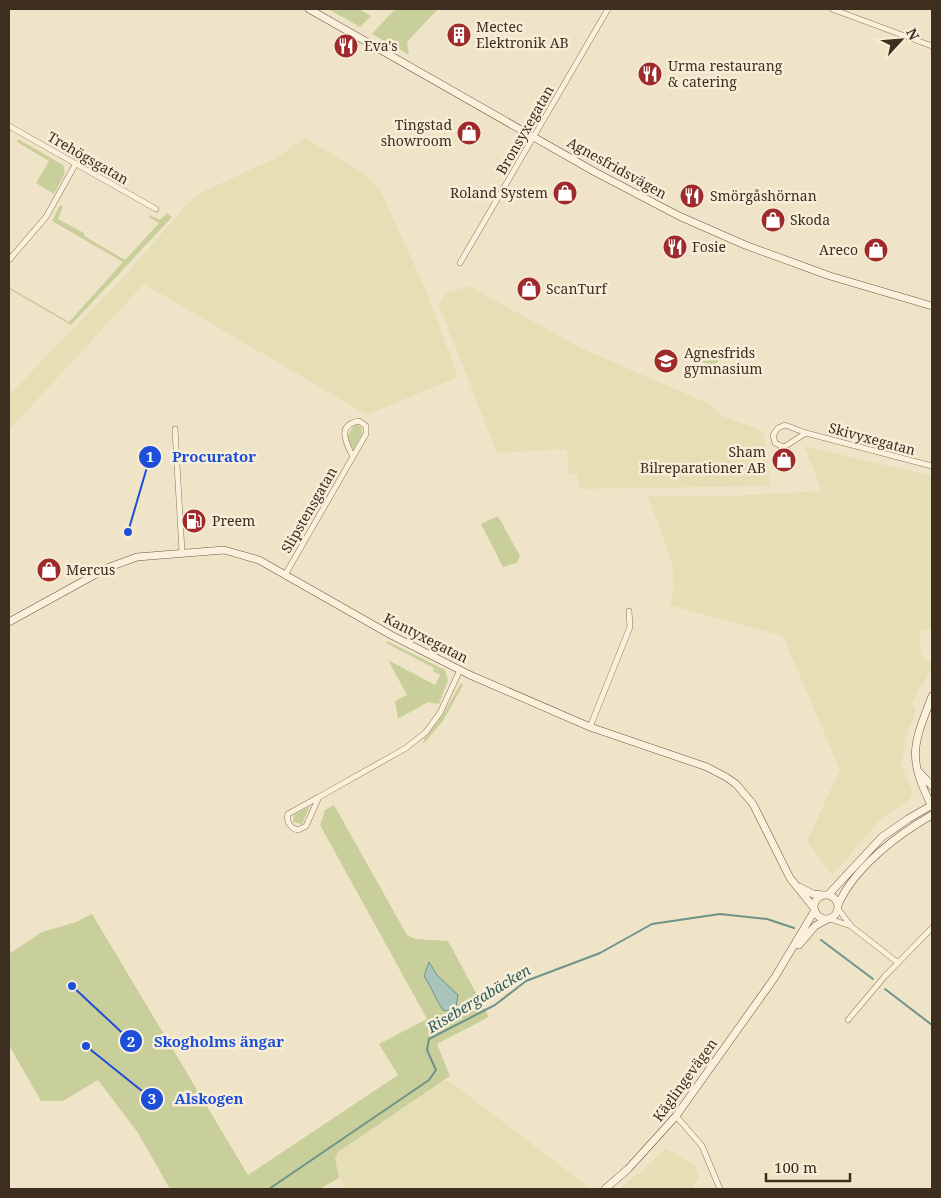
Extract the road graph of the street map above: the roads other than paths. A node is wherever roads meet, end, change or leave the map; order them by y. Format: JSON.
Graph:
{"nodes":[{"id":1,"x":309,"y":9,"type":"edge"},
{"id":2,"x":608,"y":9,"type":"edge"},
{"id":3,"x":832,"y":9,"type":"edge"},
{"id":4,"x":932,"y":46,"type":"edge"},
{"id":5,"x":9,"y":126,"type":"edge"},
{"id":6,"x":535,"y":137,"type":"junction"},
{"id":7,"x":75,"y":165,"type":"junction"},
{"id":8,"x":156,"y":209,"type":"dead end"},
{"id":9,"x":9,"y":260,"type":"edge"},
{"id":10,"x":460,"y":263,"type":"dead end"},
{"id":11,"x":932,"y":306,"type":"edge"},
{"id":12,"x":175,"y":429,"type":"dead end"},
{"id":13,"x":806,"y":433,"type":"junction"},
{"id":14,"x":780,"y":447,"type":"junction"},
{"id":15,"x":353,"y":457,"type":"junction"},
{"id":16,"x":782,"y":459,"type":"dead end"},
{"id":17,"x":932,"y":466,"type":"edge"},
{"id":18,"x":182,"y":552,"type":"junction"},
{"id":19,"x":285,"y":575,"type":"junction"},
{"id":20,"x":629,"y":611,"type":"dead end"},
{"id":21,"x":9,"y":622,"type":"edge"},
{"id":22,"x":460,"y":670,"type":"junction"},
{"id":23,"x":932,"y":696,"type":"edge"},
{"id":24,"x":590,"y":727,"type":"junction"},
{"id":25,"x":915,"y":764,"type":"junction"},
{"id":26,"x":930,"y":784,"type":"edge"},
{"id":27,"x":932,"y":792,"type":"edge"},
{"id":28,"x":319,"y":797,"type":"junction"},
{"id":29,"x":932,"y":806,"type":"edge"},
{"id":30,"x":932,"y":815,"type":"edge"},
{"id":31,"x":790,"y":878,"type":"junction"},
{"id":32,"x":826,"y":895,"type":"junction"},
{"id":33,"x":838,"y":907,"type":"junction"},
{"id":34,"x":814,"y":909,"type":"junction"},
{"id":35,"x":829,"y":919,"type":"junction"},
{"id":36,"x":852,"y":926,"type":"junction"},
{"id":37,"x":932,"y":928,"type":"edge"},
{"id":38,"x":897,"y":962,"type":"junction"},
{"id":39,"x":775,"y":977,"type":"junction"},
{"id":40,"x":848,"y":1020,"type":"dead end"},
{"id":41,"x":676,"y":1116,"type":"junction"},
{"id":42,"x":605,"y":1189,"type":"edge"},
{"id":43,"x":720,"y":1189,"type":"edge"}],
"edges":[{"from":1,"to":6,"type":"main road","name":"Agnesfridsvägen"},
{"from":2,"to":6,"type":"street","name":"Bronsyxegatan"},
{"from":3,"to":4,"type":"street"},
{"from":5,"to":7,"type":"street","name":"Trehögsgatan"},
{"from":6,"to":10,"type":"street","name":"Bronsyxegatan"},
{"from":6,"to":11,"type":"main road","name":"Agnesfridsvägen"},
{"from":7,"to":8,"type":"street","name":"Trehögsgatan"},
{"from":7,"to":9,"type":"street"},
{"from":12,"to":18,"type":"street"},
{"from":13,"to":14,"type":"street"},
{"from":13,"to":14,"type":"street","name":"Skivyxegatan"},
{"from":13,"to":17,"type":"street","name":"Skivyxegatan"},
{"from":14,"to":16,"type":"street","name":"Skivyxegatan"},
{"from":15,"to":15,"type":"street","name":"Slipstensgatan"},
{"from":15,"to":19,"type":"street","name":"Slipstensgatan"},
{"from":18,"to":19,"type":"main road","name":"Kantyxegatan"},
{"from":18,"to":21,"type":"main road","name":"Kantyxegatan"},
{"from":19,"to":22,"type":"main road","name":"Kantyxegatan"},
{"from":20,"to":24,"type":"street"},
{"from":22,"to":24,"type":"main road","name":"Kantyxegatan"},
{"from":22,"to":28,"type":"street"},
{"from":23,"to":25,"type":"main road"},
{"from":24,"to":31,"type":"main road","name":"Kantyxegatan"},
{"from":25,"to":26,"type":"main road"},
{"from":25,"to":29,"type":"main road"},
{"from":26,"to":27,"type":"main road"},
{"from":28,"to":28,"type":"street"},
{"from":29,"to":32,"type":"main road"},
{"from":30,"to":33,"type":"main road"},
{"from":31,"to":32,"type":"main road","name":"Kantyxegatan"},
{"from":31,"to":34,"type":"main road","name":"Kantyxegatan"},
{"from":32,"to":33,"type":"main road"},
{"from":32,"to":34,"type":"main road"},
{"from":33,"to":35,"type":"main road"},
{"from":33,"to":36,"type":"street"},
{"from":34,"to":35,"type":"main road"},
{"from":34,"to":39,"type":"main road","name":"Käglingevägen"},
{"from":35,"to":36,"type":"street"},
{"from":35,"to":39,"type":"main road","name":"Käglingevägen"},
{"from":36,"to":38,"type":"street"},
{"from":37,"to":38,"type":"street"},
{"from":38,"to":40,"type":"street"},
{"from":39,"to":41,"type":"main road","name":"Käglingevägen"},
{"from":41,"to":42,"type":"main road","name":"Käglingevägen"},
{"from":41,"to":43,"type":"street"}]}
